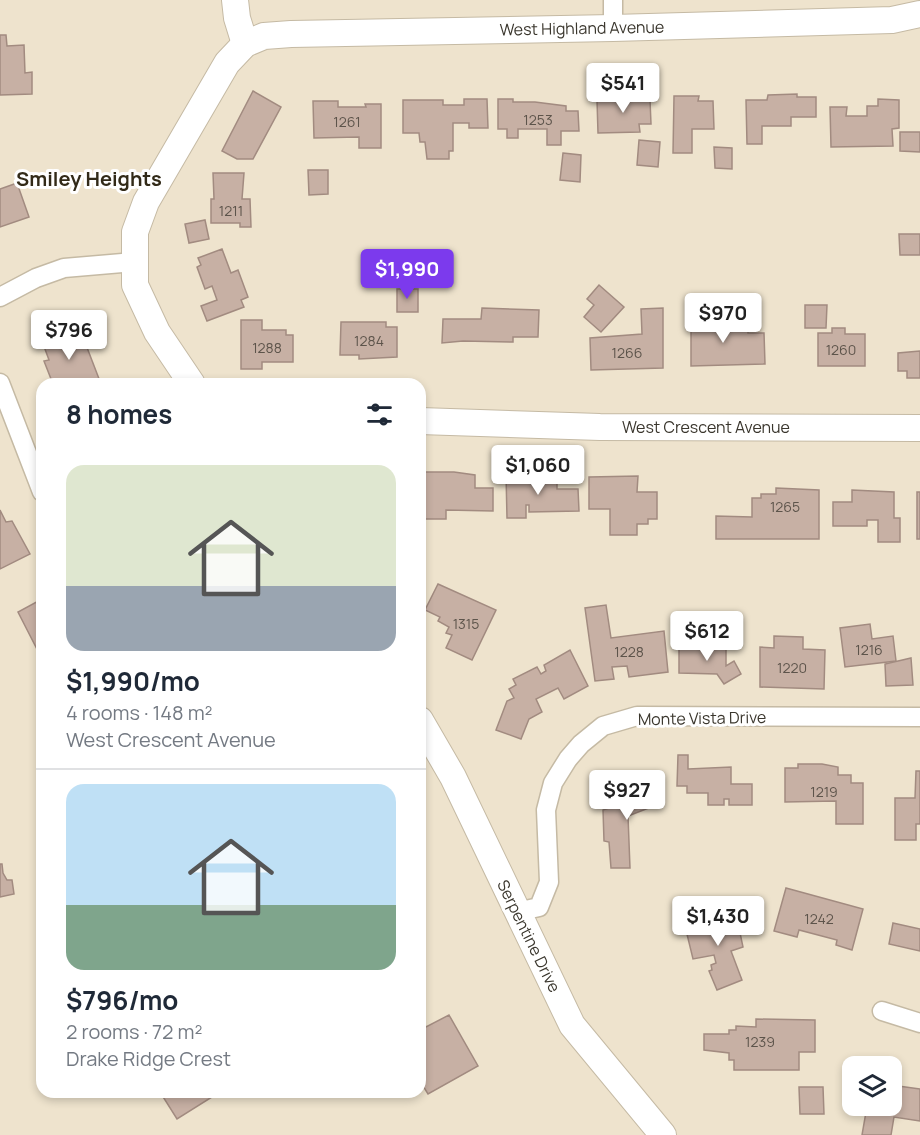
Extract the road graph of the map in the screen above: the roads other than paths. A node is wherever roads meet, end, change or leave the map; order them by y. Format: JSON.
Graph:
{"nodes":[{"id":1,"x":235,"y":0,"type":"edge"},
{"id":2,"x":613,"y":0,"type":"edge"},
{"id":3,"x":920,"y":14,"type":"edge"},
{"id":4,"x":614,"y":28,"type":"junction"},
{"id":5,"x":245,"y":44,"type":"junction"},
{"id":6,"x":134,"y":262,"type":"junction"},
{"id":7,"x":0,"y":297,"type":"edge"},
{"id":8,"x":188,"y":378,"type":"edge"},
{"id":9,"x":0,"y":383,"type":"edge"},
{"id":10,"x":426,"y":421,"type":"edge"},
{"id":11,"x":920,"y":428,"type":"edge"},
{"id":12,"x":36,"y":476,"type":"edge"},
{"id":13,"x":920,"y":717,"type":"edge"},
{"id":14,"x":426,"y":730,"type":"edge"},
{"id":15,"x":517,"y":912,"type":"junction"},
{"id":16,"x":882,"y":1011,"type":"dead end"},
{"id":17,"x":920,"y":1023,"type":"edge"},
{"id":18,"x":663,"y":1135,"type":"edge"}],
"edges":[{"from":1,"to":5,"type":"street"},
{"from":2,"to":4,"type":"street"},
{"from":3,"to":4,"type":"street","name":"West Highland Avenue"},
{"from":4,"to":5,"type":"street","name":"West Highland Avenue"},
{"from":5,"to":6,"type":"street"},
{"from":6,"to":7,"type":"street"},
{"from":6,"to":8,"type":"street"},
{"from":9,"to":12,"type":"street"},
{"from":10,"to":11,"type":"street","name":"West Crescent Avenue"},
{"from":13,"to":15,"type":"street","name":"Monte Vista Drive"},
{"from":14,"to":15,"type":"street","name":"Serpentine Drive"},
{"from":15,"to":18,"type":"street","name":"Serpentine Drive"},
{"from":16,"to":17,"type":"street"}]}
